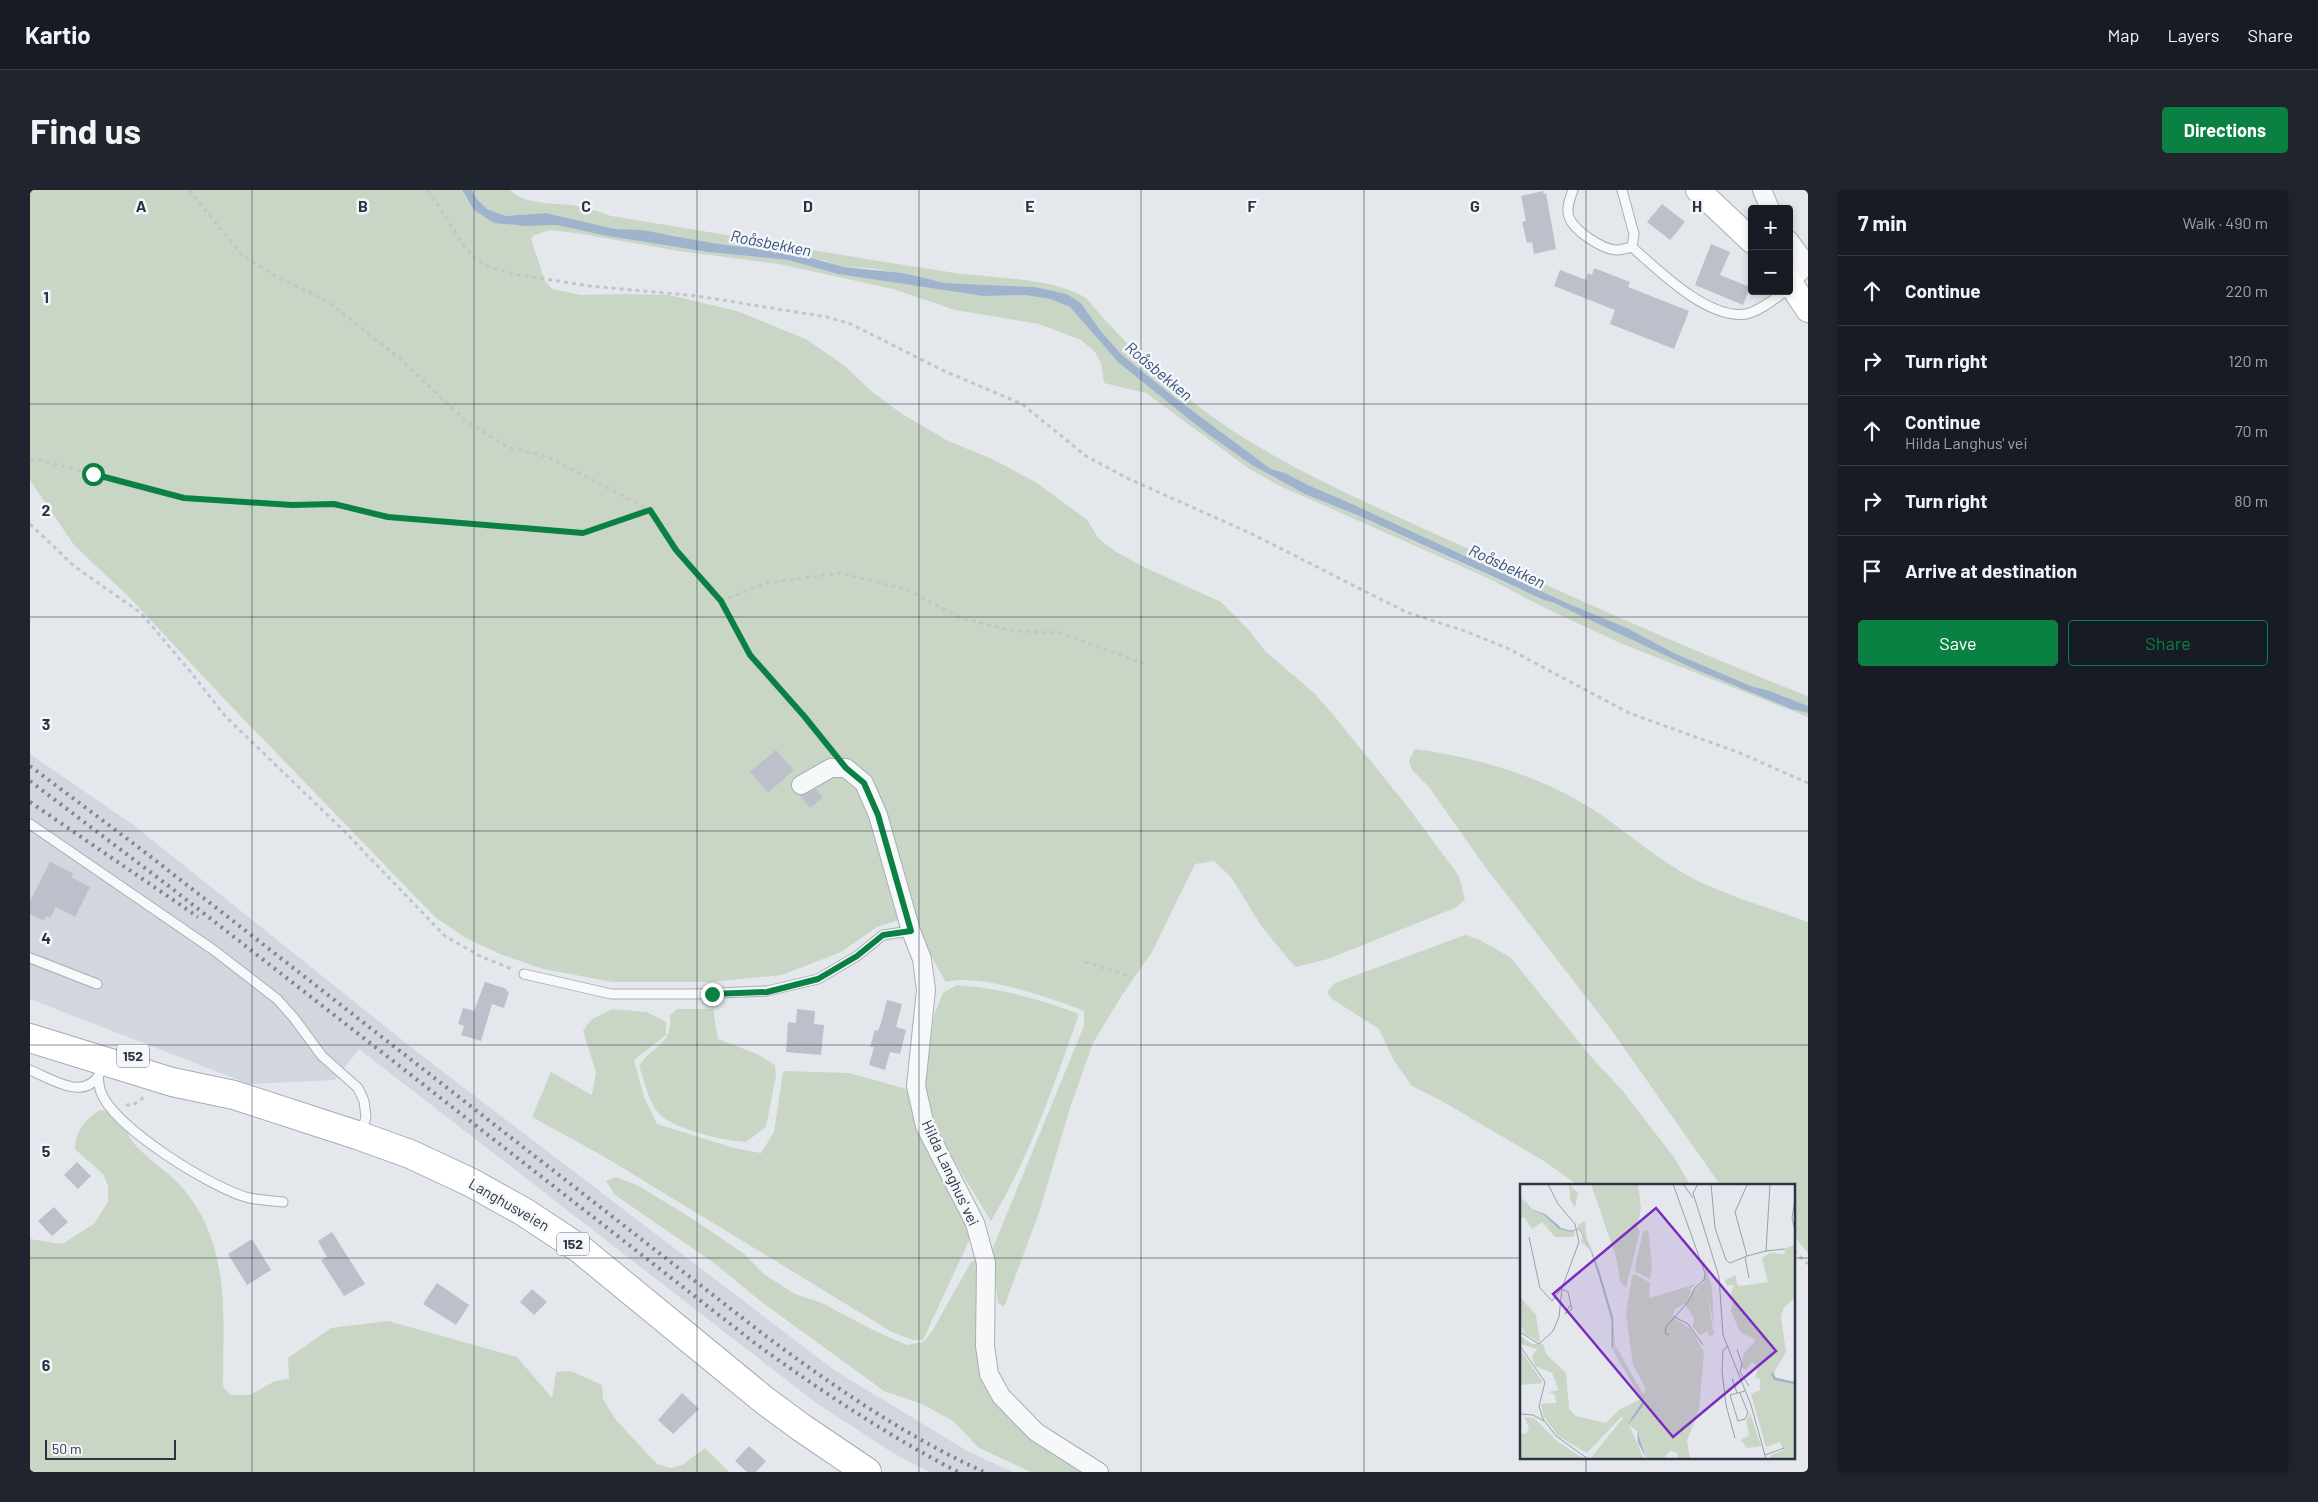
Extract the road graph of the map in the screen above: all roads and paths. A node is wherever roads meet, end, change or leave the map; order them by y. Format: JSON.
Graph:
{"nodes":[{"id":1,"x":189,"y":190,"type":"edge"},
{"id":2,"x":428,"y":190,"type":"edge"},
{"id":3,"x":1573,"y":190,"type":"edge"},
{"id":4,"x":1622,"y":190,"type":"edge"},
{"id":5,"x":1698,"y":190,"type":"edge"},
{"id":6,"x":1762,"y":190,"type":"edge"},
{"id":7,"x":1768,"y":205,"type":"edge"},
{"id":8,"x":1748,"y":236,"type":"edge"},
{"id":9,"x":1793,"y":245,"type":"edge"},
{"id":10,"x":1632,"y":247,"type":"junction"},
{"id":11,"x":1793,"y":282,"type":"edge"},
{"id":12,"x":1793,"y":290,"type":"edge"},
{"id":13,"x":1777,"y":295,"type":"edge"},
{"id":14,"x":1808,"y":310,"type":"edge"},
{"id":15,"x":30,"y":459,"type":"edge"},
{"id":16,"x":650,"y":510,"type":"junction"},
{"id":17,"x":30,"y":524,"type":"edge"},
{"id":18,"x":721,"y":601,"type":"junction"},
{"id":19,"x":1147,"y":665,"type":"dead end"},
{"id":20,"x":846,"y":768,"type":"junction"},
{"id":21,"x":1808,"y":783,"type":"edge"},
{"id":22,"x":801,"y":784,"type":"dead end"},
{"id":23,"x":30,"y":824,"type":"edge"},
{"id":24,"x":911,"y":931,"type":"junction"},
{"id":25,"x":30,"y":958,"type":"edge"},
{"id":26,"x":1085,"y":962,"type":"dead end"},
{"id":27,"x":524,"y":974,"type":"joint"},
{"id":28,"x":1132,"y":977,"type":"dead end"},
{"id":29,"x":97,"y":984,"type":"dead end"},
{"id":30,"x":30,"y":1022,"type":"edge"},
{"id":31,"x":30,"y":1038,"type":"edge"},
{"id":32,"x":103,"y":1064,"type":"junction"},
{"id":33,"x":30,"y":1070,"type":"edge"},
{"id":34,"x":149,"y":1093,"type":"dead end"},
{"id":35,"x":234,"y":1096,"type":"junction"},
{"id":36,"x":110,"y":1106,"type":"junction"},
{"id":37,"x":360,"y":1136,"type":"junction"},
{"id":38,"x":284,"y":1202,"type":"dead end"},
{"id":39,"x":1796,"y":1253,"type":"edge"},
{"id":40,"x":1808,"y":1264,"type":"edge"},
{"id":41,"x":867,"y":1472,"type":"edge"},
{"id":42,"x":1099,"y":1472,"type":"edge"}],
"edges":[{"from":1,"to":16,"type":"path"},
{"from":2,"to":21,"type":"path"},
{"from":3,"to":10,"type":"lane"},
{"from":4,"to":10,"type":"lane"},
{"from":5,"to":8,"type":"main road"},
{"from":6,"to":7,"type":"street"},
{"from":9,"to":11,"type":"street"},
{"from":10,"to":13,"type":"lane"},
{"from":12,"to":14,"type":"main road"},
{"from":15,"to":16,"type":"path"},
{"from":16,"to":18,"type":"path"},
{"from":17,"to":27,"type":"path"},
{"from":18,"to":19,"type":"path"},
{"from":18,"to":20,"type":"path"},
{"from":20,"to":22,"type":"street"},
{"from":20,"to":24,"type":"street","name":"Hilda Langhus' vei"},
{"from":23,"to":37,"type":"lane"},
{"from":24,"to":27,"type":"lane"},
{"from":24,"to":42,"type":"street","name":"Hilda Langhus' vei"},
{"from":25,"to":29,"type":"lane"},
{"from":26,"to":28,"type":"path"},
{"from":30,"to":35,"type":"main road","name":"Langhusveien","number":"152"},
{"from":31,"to":32,"type":"main road","name":"Langhusveien","number":"152"},
{"from":32,"to":33,"type":"lane"},
{"from":32,"to":35,"type":"main road","name":"Langhusveien","number":"152"},
{"from":32,"to":36,"type":"lane"},
{"from":34,"to":36,"type":"path"},
{"from":35,"to":37,"type":"main road","name":"Langhusveien","number":"152"},
{"from":36,"to":38,"type":"lane"},
{"from":37,"to":41,"type":"main road","name":"Langhusveien","number":"152"},
{"from":39,"to":40,"type":"path"}]}
